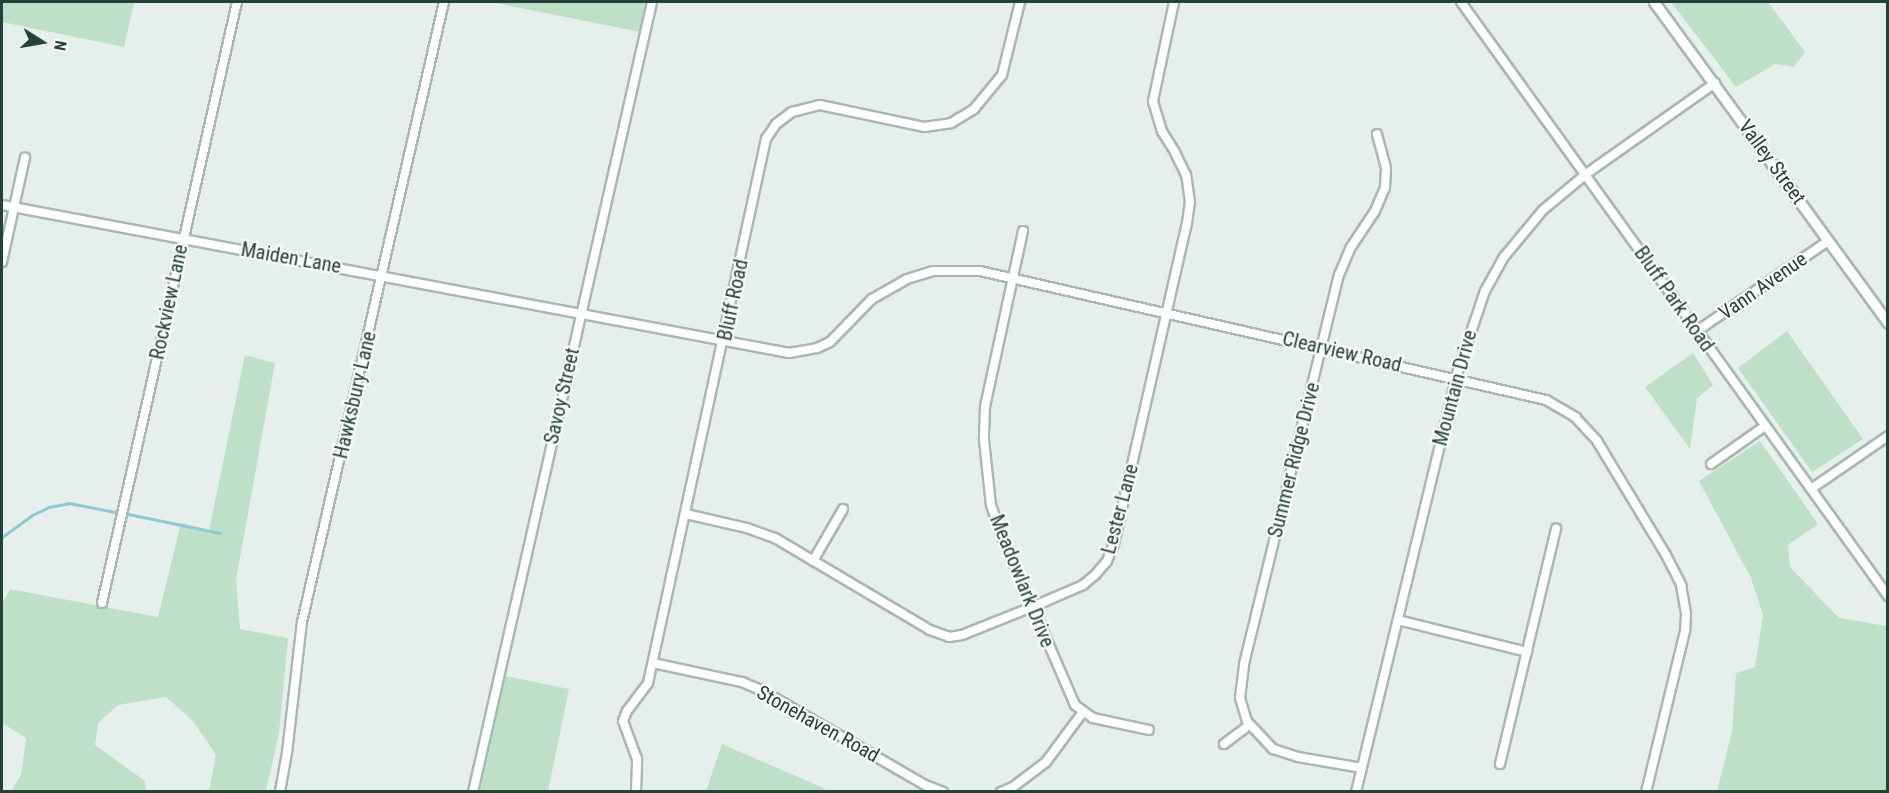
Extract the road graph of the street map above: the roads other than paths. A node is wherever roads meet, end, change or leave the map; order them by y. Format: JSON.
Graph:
{"nodes":[{"id":1,"x":237,"y":2,"type":"edge"},
{"id":2,"x":444,"y":2,"type":"edge"},
{"id":3,"x":652,"y":2,"type":"edge"},
{"id":4,"x":1020,"y":2,"type":"edge"},
{"id":5,"x":1173,"y":2,"type":"edge"},
{"id":6,"x":1461,"y":2,"type":"edge"},
{"id":7,"x":1654,"y":2,"type":"edge"},
{"id":8,"x":1715,"y":82,"type":"junction"},
{"id":9,"x":1377,"y":134,"type":"dead end"},
{"id":10,"x":25,"y":157,"type":"dead end"},
{"id":11,"x":1586,"y":174,"type":"junction"},
{"id":12,"x":2,"y":205,"type":"edge"},
{"id":13,"x":14,"y":207,"type":"junction"},
{"id":14,"x":1023,"y":231,"type":"dead end"},
{"id":15,"x":183,"y":238,"type":"junction"},
{"id":16,"x":1828,"y":241,"type":"junction"},
{"id":17,"x":2,"y":262,"type":"edge"},
{"id":18,"x":383,"y":275,"type":"junction"},
{"id":19,"x":1013,"y":278,"type":"junction"},
{"id":20,"x":1167,"y":313,"type":"junction"},
{"id":21,"x":581,"y":314,"type":"junction"},
{"id":22,"x":1887,"y":323,"type":"edge"},
{"id":23,"x":1697,"y":331,"type":"junction"},
{"id":24,"x":725,"y":339,"type":"junction"},
{"id":25,"x":1321,"y":348,"type":"junction"},
{"id":26,"x":1457,"y":378,"type":"junction"},
{"id":27,"x":1765,"y":426,"type":"junction"},
{"id":28,"x":1887,"y":436,"type":"edge"},
{"id":29,"x":1711,"y":464,"type":"dead end"},
{"id":30,"x":1811,"y":489,"type":"junction"},
{"id":31,"x":843,"y":509,"type":"dead end"},
{"id":32,"x":686,"y":514,"type":"junction"},
{"id":33,"x":1556,"y":529,"type":"dead end"},
{"id":34,"x":813,"y":561,"type":"junction"},
{"id":35,"x":1887,"y":596,"type":"edge"},
{"id":36,"x":102,"y":603,"type":"dead end"},
{"id":37,"x":1032,"y":607,"type":"junction"},
{"id":38,"x":1398,"y":620,"type":"junction"},
{"id":39,"x":1527,"y":652,"type":"junction"},
{"id":40,"x":653,"y":663,"type":"junction"},
{"id":41,"x":1083,"y":712,"type":"junction"},
{"id":42,"x":1249,"y":725,"type":"junction"},
{"id":43,"x":1149,"y":730,"type":"dead end"},
{"id":44,"x":1224,"y":744,"type":"dead end"},
{"id":45,"x":1500,"y":764,"type":"dead end"},
{"id":46,"x":1362,"y":768,"type":"junction"},
{"id":47,"x":280,"y":792,"type":"edge"},
{"id":48,"x":473,"y":792,"type":"edge"},
{"id":49,"x":636,"y":792,"type":"edge"},
{"id":50,"x":943,"y":792,"type":"edge"},
{"id":51,"x":1001,"y":792,"type":"edge"},
{"id":52,"x":1356,"y":792,"type":"edge"},
{"id":53,"x":1646,"y":792,"type":"edge"}],
"edges":[{"from":1,"to":15,"type":"street","name":"Rockview Lane"},
{"from":2,"to":18,"type":"street","name":"Hawksbury Lane"},
{"from":3,"to":21,"type":"street","name":"Savoy Street"},
{"from":4,"to":24,"type":"street","name":"Bluff Road"},
{"from":5,"to":20,"type":"street","name":"Lester Lane"},
{"from":6,"to":11,"type":"street","name":"Bluff Park Road"},
{"from":7,"to":8,"type":"street","name":"Valley Street"},
{"from":8,"to":11,"type":"street","name":"Mountain Drive"},
{"from":8,"to":16,"type":"street","name":"Valley Street"},
{"from":9,"to":25,"type":"street","name":"Summer Ridge Drive"},
{"from":10,"to":13,"type":"street"},
{"from":11,"to":23,"type":"street","name":"Bluff Park Road"},
{"from":11,"to":26,"type":"street","name":"Mountain Drive"},
{"from":12,"to":13,"type":"street","name":"Maiden Lane"},
{"from":13,"to":15,"type":"street","name":"Maiden Lane"},
{"from":13,"to":17,"type":"street"},
{"from":14,"to":19,"type":"street","name":"Meadowlark Drive"},
{"from":15,"to":18,"type":"street","name":"Maiden Lane"},
{"from":15,"to":36,"type":"street","name":"Rockview Lane"},
{"from":16,"to":22,"type":"street","name":"Valley Street"},
{"from":16,"to":23,"type":"street","name":"Vann Avenue"},
{"from":18,"to":21,"type":"street","name":"Maiden Lane"},
{"from":18,"to":47,"type":"street","name":"Hawksbury Lane"},
{"from":19,"to":20,"type":"street","name":"Clearview Road"},
{"from":19,"to":24,"type":"street","name":"Clearview Road"},
{"from":19,"to":37,"type":"street","name":"Meadowlark Drive"},
{"from":20,"to":25,"type":"street","name":"Clearview Road"},
{"from":20,"to":37,"type":"street","name":"Lester Lane"},
{"from":21,"to":24,"type":"street","name":"Maiden Lane"},
{"from":21,"to":48,"type":"street","name":"Savoy Street"},
{"from":23,"to":27,"type":"street","name":"Bluff Park Road"},
{"from":24,"to":32,"type":"street","name":"Bluff Road"},
{"from":25,"to":26,"type":"street","name":"Clearview Road"},
{"from":25,"to":42,"type":"street","name":"Summer Ridge Drive"},
{"from":26,"to":38,"type":"street","name":"Mountain Drive"},
{"from":26,"to":53,"type":"street","name":"Clearview Road"},
{"from":27,"to":29,"type":"street"},
{"from":27,"to":30,"type":"street","name":"Bluff Park Road"},
{"from":28,"to":30,"type":"street"},
{"from":30,"to":35,"type":"street","name":"Bluff Park Road"},
{"from":31,"to":34,"type":"street"},
{"from":32,"to":34,"type":"street","name":"Lester Lane"},
{"from":32,"to":40,"type":"street","name":"Bluff Road"},
{"from":33,"to":39,"type":"street"},
{"from":34,"to":37,"type":"street","name":"Lester Lane"},
{"from":37,"to":41,"type":"street","name":"Meadowlark Drive"},
{"from":38,"to":39,"type":"street"},
{"from":38,"to":46,"type":"street","name":"Mountain Drive"},
{"from":39,"to":45,"type":"street"},
{"from":40,"to":49,"type":"street","name":"Bluff Road"},
{"from":40,"to":50,"type":"street","name":"Stonehaven Road"},
{"from":41,"to":43,"type":"street"},
{"from":41,"to":51,"type":"street"},
{"from":42,"to":44,"type":"street"},
{"from":42,"to":46,"type":"street","name":"Summer Ridge Drive"},
{"from":46,"to":52,"type":"street","name":"Mountain Drive"}]}
